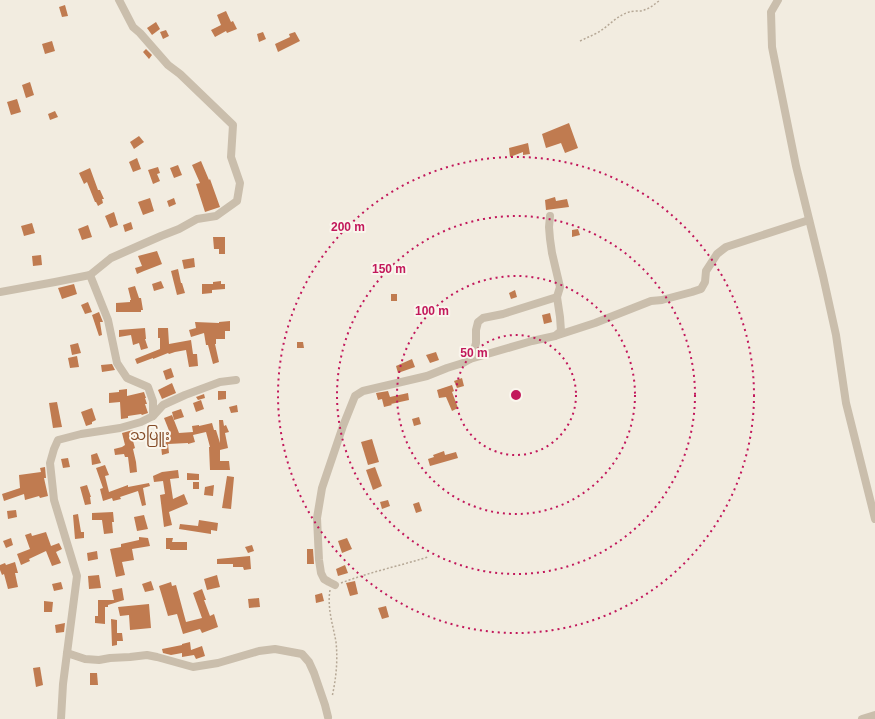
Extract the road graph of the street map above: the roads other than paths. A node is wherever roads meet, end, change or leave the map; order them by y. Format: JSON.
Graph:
{"nodes":[{"id":1,"x":119,"y":0,"type":"edge"},
{"id":2,"x":778,"y":0,"type":"edge"},
{"id":3,"x":550,"y":216,"type":"dead end"},
{"id":4,"x":809,"y":220,"type":"junction"},
{"id":5,"x":90,"y":275,"type":"junction"},
{"id":6,"x":0,"y":292,"type":"edge"},
{"id":7,"x":557,"y":297,"type":"junction"},
{"id":8,"x":555,"y":336,"type":"junction"},
{"id":9,"x":470,"y":359,"type":"junction"},
{"id":10,"x":236,"y":380,"type":"dead end"},
{"id":11,"x":153,"y":416,"type":"junction"},
{"id":12,"x":875,"y":519,"type":"edge"},
{"id":13,"x":335,"y":585,"type":"road end"},
{"id":14,"x":67,"y":653,"type":"junction"},
{"id":15,"x":875,"y":715,"type":"edge"},
{"id":16,"x":328,"y":717,"type":"dead end"},
{"id":17,"x":61,"y":719,"type":"edge"},
{"id":18,"x":862,"y":719,"type":"edge"}],
"edges":[{"from":1,"to":5,"type":"street"},
{"from":2,"to":4,"type":"street"},
{"from":3,"to":7,"type":"street"},
{"from":4,"to":8,"type":"street"},
{"from":4,"to":12,"type":"street"},
{"from":5,"to":6,"type":"street"},
{"from":5,"to":11,"type":"street"},
{"from":7,"to":8,"type":"street"},
{"from":7,"to":9,"type":"street"},
{"from":8,"to":9,"type":"street"},
{"from":9,"to":13,"type":"street"},
{"from":10,"to":11,"type":"street"},
{"from":11,"to":14,"type":"street"},
{"from":14,"to":16,"type":"street"},
{"from":14,"to":17,"type":"street"},
{"from":15,"to":18,"type":"street"}]}
